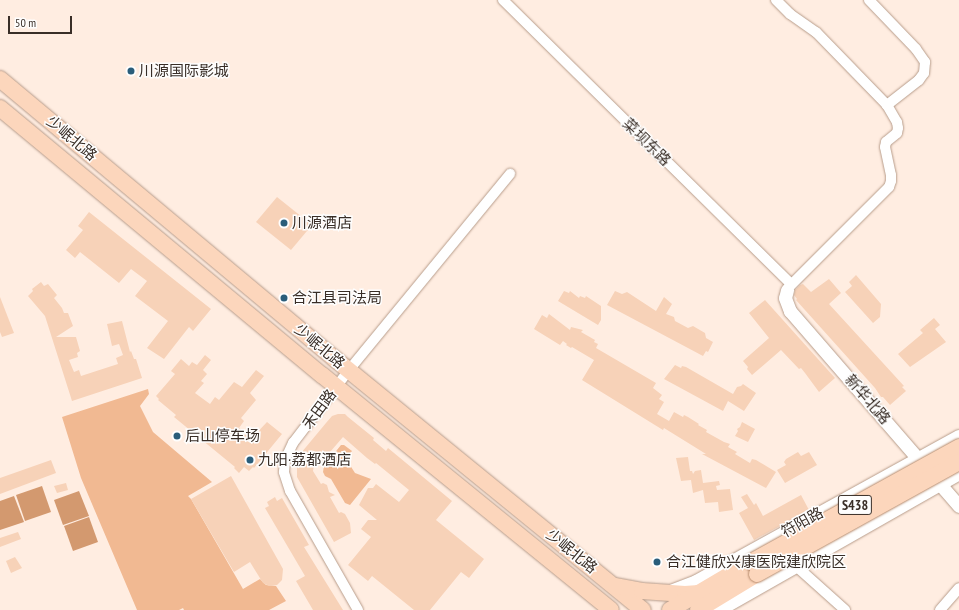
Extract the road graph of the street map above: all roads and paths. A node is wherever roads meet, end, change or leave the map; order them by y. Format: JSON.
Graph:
{"nodes":[{"id":1,"x":502,"y":0,"type":"edge"},
{"id":2,"x":776,"y":0,"type":"edge"},
{"id":3,"x":868,"y":0,"type":"edge"},
{"id":4,"x":0,"y":79,"type":"edge"},
{"id":5,"x":888,"y":105,"type":"junction"},
{"id":6,"x":0,"y":108,"type":"edge"},
{"id":7,"x":510,"y":174,"type":"dead end"},
{"id":8,"x":789,"y":287,"type":"junction"},
{"id":9,"x":349,"y":370,"type":"junction"},
{"id":10,"x":336,"y":386,"type":"junction"},
{"id":11,"x":959,"y":436,"type":"edge"},
{"id":12,"x":959,"y":447,"type":"edge"},
{"id":13,"x":919,"y":458,"type":"junction"},
{"id":14,"x":959,"y":462,"type":"edge"},
{"id":15,"x":906,"y":465,"type":"junction"},
{"id":16,"x":959,"y":473,"type":"edge"},
{"id":17,"x":940,"y":483,"type":"junction"},
{"id":18,"x":922,"y":494,"type":"junction"},
{"id":19,"x":959,"y":506,"type":"edge"},
{"id":20,"x":562,"y":542,"type":"junction"},
{"id":21,"x":548,"y":559,"type":"junction"},
{"id":22,"x":796,"y":566,"type":"junction"},
{"id":23,"x":754,"y":568,"type":"junction"},
{"id":24,"x":615,"y":586,"type":"junction"},
{"id":25,"x":959,"y":588,"type":"edge"},
{"id":26,"x":664,"y":592,"type":"junction"},
{"id":27,"x":705,"y":606,"type":"edge"},
{"id":28,"x":604,"y":607,"type":"edge"},
{"id":29,"x":358,"y":610,"type":"edge"},
{"id":30,"x":643,"y":610,"type":"edge"},
{"id":31,"x":670,"y":610,"type":"edge"},
{"id":32,"x":845,"y":610,"type":"edge"},
{"id":33,"x":940,"y":610,"type":"edge"}],
"edges":[{"from":1,"to":8,"type":"street","name":"菜坝东路"},
{"from":2,"to":5,"type":"street"},
{"from":3,"to":5,"type":"street"},
{"from":4,"to":9,"type":"main road","name":"少岷北路"},
{"from":5,"to":8,"type":"street"},
{"from":6,"to":10,"type":"main road","name":"少岷北路"},
{"from":7,"to":9,"type":"street","name":"禾田路"},
{"from":8,"to":13,"type":"street","name":"新华北路"},
{"from":9,"to":10,"type":"street","name":"禾田路"},
{"from":9,"to":20,"type":"main road","name":"少岷北路"},
{"from":10,"to":21,"type":"main road","name":"少岷北路"},
{"from":10,"to":29,"type":"street","name":"禾田路"},
{"from":11,"to":13,"type":"street","name":"符阳路"},
{"from":12,"to":23,"type":"main road","number":"S438","bridge":true},
{"from":13,"to":15,"type":"street","name":"符阳路"},
{"from":13,"to":17,"type":"street","name":"新华北路"},
{"from":14,"to":23,"type":"main road","number":"S438","bridge":true},
{"from":15,"to":18,"type":"street"},
{"from":15,"to":26,"type":"street","name":"符阳路"},
{"from":16,"to":17,"type":"street"},
{"from":17,"to":18,"type":"street"},
{"from":17,"to":19,"type":"street","name":"新华北路"},
{"from":18,"to":22,"type":"street"},
{"from":20,"to":21,"type":"main road"},
{"from":20,"to":24,"type":"main road","name":"少岷北路"},
{"from":21,"to":28,"type":"main road","name":"少岷北路"},
{"from":22,"to":27,"type":"street"},
{"from":22,"to":32,"type":"street"},
{"from":23,"to":27,"type":"main road","number":"S438"},
{"from":24,"to":26,"type":"main road"},
{"from":24,"to":30,"type":"main road","name":"少岷北路"},
{"from":25,"to":33,"type":"street"},
{"from":26,"to":27,"type":"main road"},
{"from":27,"to":31,"type":"main road","number":"S438"}]}
